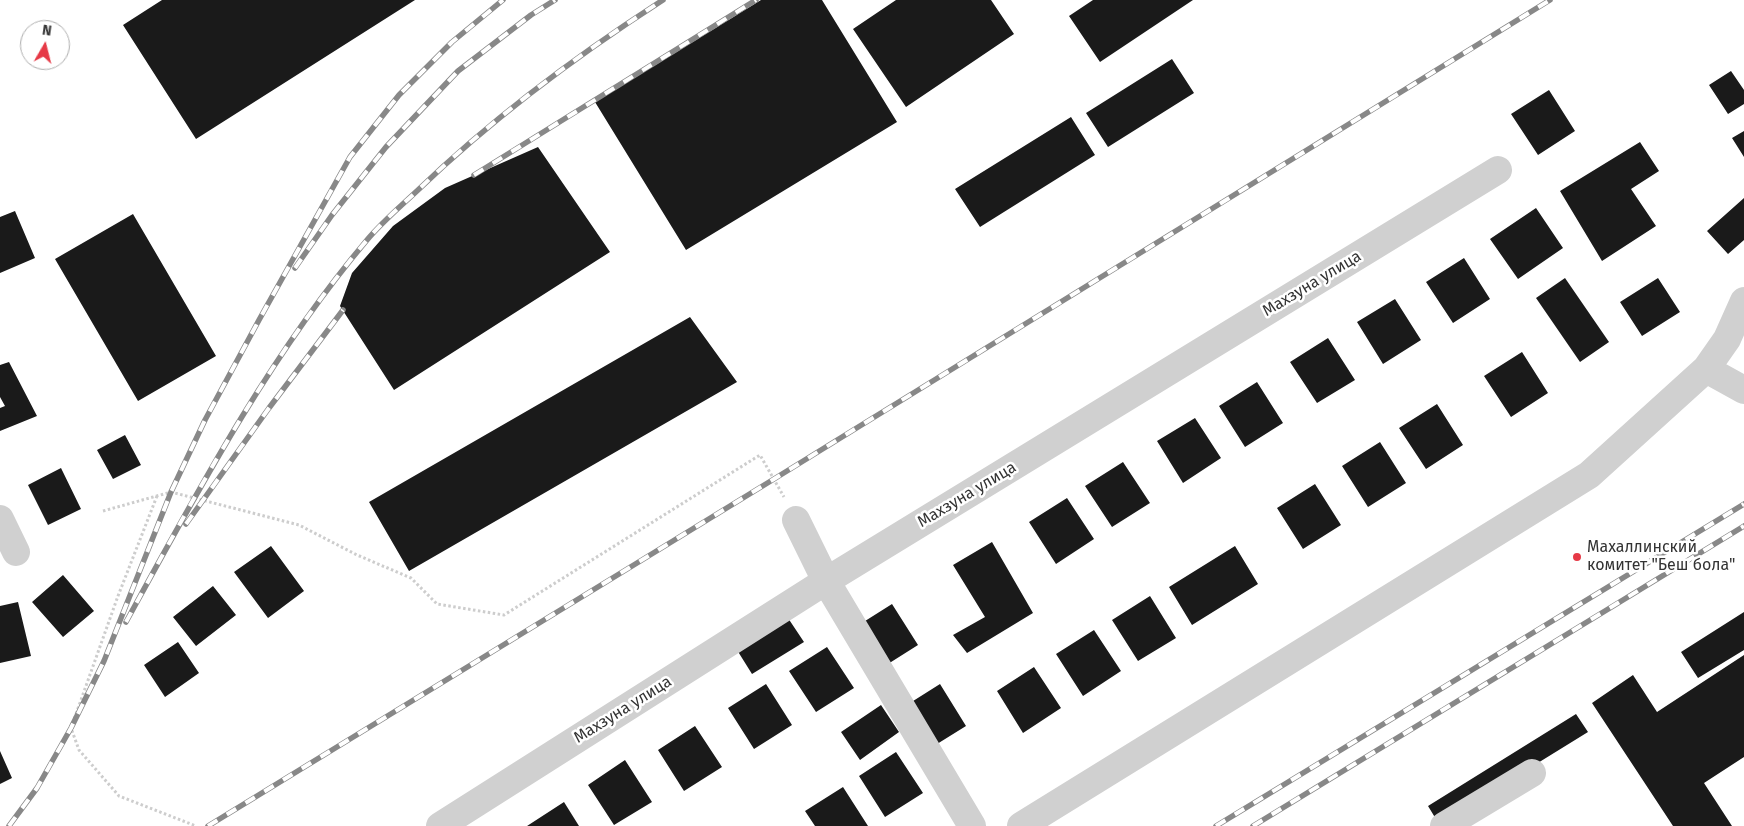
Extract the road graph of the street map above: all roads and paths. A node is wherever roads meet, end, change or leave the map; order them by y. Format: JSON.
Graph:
{"nodes":[{"id":1,"x":1498,"y":170,"type":"dead end"},
{"id":2,"x":1744,"y":301,"type":"edge"},
{"id":3,"x":1706,"y":369,"type":"junction"},
{"id":4,"x":1744,"y":390,"type":"edge"},
{"id":5,"x":157,"y":496,"type":"junction"},
{"id":6,"x":103,"y":511,"type":"dead end"},
{"id":7,"x":0,"y":520,"type":"edge"},
{"id":8,"x":796,"y":520,"type":"joint"},
{"id":9,"x":16,"y":552,"type":"dead end"},
{"id":10,"x":826,"y":581,"type":"junction"},
{"id":11,"x":1532,"y":773,"type":"dead end"},
{"id":12,"x":196,"y":826,"type":"edge"},
{"id":13,"x":440,"y":826,"type":"edge"},
{"id":14,"x":972,"y":826,"type":"edge"},
{"id":15,"x":1021,"y":826,"type":"edge"},
{"id":16,"x":1444,"y":826,"type":"edge"}],
"edges":[{"from":1,"to":10,"type":"street","name":"Махзуна улица"},
{"from":2,"to":3,"type":"street"},
{"from":3,"to":4,"type":"street"},
{"from":3,"to":15,"type":"street"},
{"from":5,"to":6,"type":"path"},
{"from":5,"to":8,"type":"path"},
{"from":5,"to":12,"type":"path"},
{"from":7,"to":9,"type":"street"},
{"from":8,"to":10,"type":"street"},
{"from":10,"to":13,"type":"street","name":"Махзуна улица"},
{"from":10,"to":14,"type":"street"},
{"from":11,"to":16,"type":"street"}]}
